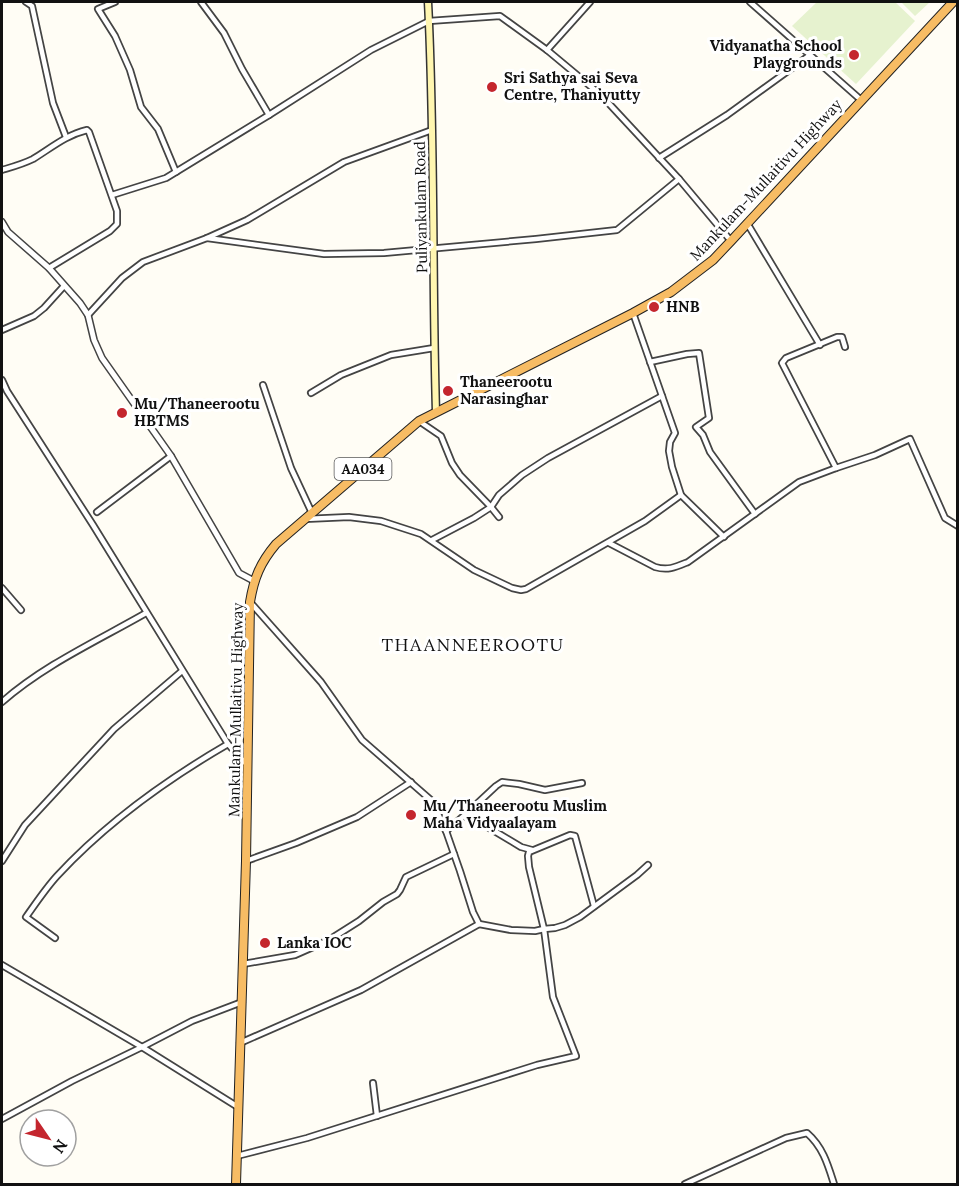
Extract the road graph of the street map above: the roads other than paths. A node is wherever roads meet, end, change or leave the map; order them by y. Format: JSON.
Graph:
{"nodes":[{"id":1,"x":26,"y":2,"type":"edge"},
{"id":2,"x":115,"y":2,"type":"edge"},
{"id":3,"x":201,"y":2,"type":"edge"},
{"id":4,"x":428,"y":2,"type":"edge"},
{"id":5,"x":590,"y":2,"type":"edge"},
{"id":6,"x":750,"y":2,"type":"edge"},
{"id":7,"x":953,"y":2,"type":"edge"},
{"id":8,"x":429,"y":21,"type":"junction"},
{"id":9,"x":547,"y":50,"type":"junction"},
{"id":10,"x":810,"y":55,"type":"junction"},
{"id":11,"x":861,"y":100,"type":"junction"},
{"id":12,"x":269,"y":115,"type":"junction"},
{"id":13,"x":432,"y":130,"type":"junction"},
{"id":14,"x":66,"y":137,"type":"junction"},
{"id":15,"x":660,"y":158,"type":"junction"},
{"id":16,"x":2,"y":170,"type":"edge"},
{"id":17,"x":176,"y":172,"type":"junction"},
{"id":18,"x":679,"y":179,"type":"junction"},
{"id":19,"x":112,"y":195,"type":"junction"},
{"id":20,"x":2,"y":222,"type":"edge"},
{"id":21,"x":747,"y":223,"type":"junction"},
{"id":22,"x":207,"y":238,"type":"junction"},
{"id":23,"x":731,"y":241,"type":"junction"},
{"id":24,"x":434,"y":249,"type":"junction"},
{"id":25,"x":49,"y":268,"type":"junction"},
{"id":26,"x":64,"y":286,"type":"junction"},
{"id":27,"x":633,"y":313,"type":"junction"},
{"id":28,"x":88,"y":315,"type":"junction"},
{"id":29,"x":2,"y":330,"type":"edge"},
{"id":30,"x":820,"y":345,"type":"junction"},
{"id":31,"x":845,"y":347,"type":"dead end"},
{"id":32,"x":434,"y":348,"type":"junction"},
{"id":33,"x":650,"y":362,"type":"junction"},
{"id":34,"x":2,"y":380,"type":"edge"},
{"id":35,"x":263,"y":385,"type":"dead end"},
{"id":36,"x":7,"y":391,"type":"junction"},
{"id":37,"x":311,"y":393,"type":"dead end"},
{"id":38,"x":2,"y":394,"type":"edge"},
{"id":39,"x":662,"y":396,"type":"junction"},
{"id":40,"x":436,"y":412,"type":"junction"},
{"id":41,"x":419,"y":421,"type":"junction"},
{"id":42,"x":171,"y":456,"type":"junction"},
{"id":43,"x":836,"y":468,"type":"junction"},
{"id":44,"x":681,"y":495,"type":"junction"},
{"id":45,"x":491,"y":507,"type":"junction"},
{"id":46,"x":97,"y":512,"type":"dead end"},
{"id":47,"x":312,"y":513,"type":"junction"},
{"id":48,"x":755,"y":514,"type":"junction"},
{"id":49,"x":499,"y":517,"type":"dead end"},
{"id":50,"x":305,"y":519,"type":"junction"},
{"id":51,"x":957,"y":526,"type":"edge"},
{"id":52,"x":724,"y":537,"type":"junction"},
{"id":53,"x":432,"y":540,"type":"junction"},
{"id":54,"x":609,"y":543,"type":"junction"},
{"id":55,"x":254,"y":581,"type":"junction"},
{"id":56,"x":2,"y":588,"type":"edge"},
{"id":57,"x":250,"y":602,"type":"junction"},
{"id":58,"x":21,"y":610,"type":"dead end"},
{"id":59,"x":146,"y":614,"type":"junction"},
{"id":60,"x":182,"y":671,"type":"junction"},
{"id":61,"x":2,"y":702,"type":"edge"},
{"id":62,"x":228,"y":744,"type":"junction"},
{"id":63,"x":248,"y":767,"type":"junction"},
{"id":64,"x":411,"y":782,"type":"junction"},
{"id":65,"x":582,"y":783,"type":"dead end"},
{"id":66,"x":466,"y":814,"type":"junction"},
{"id":67,"x":446,"y":831,"type":"junction"},
{"id":68,"x":532,"y":850,"type":"junction"},
{"id":69,"x":454,"y":854,"type":"junction"},
{"id":70,"x":2,"y":861,"type":"edge"},
{"id":71,"x":246,"y":861,"type":"junction"},
{"id":72,"x":648,"y":865,"type":"dead end"},
{"id":73,"x":594,"y":906,"type":"junction"},
{"id":74,"x":479,"y":924,"type":"junction"},
{"id":75,"x":544,"y":929,"type":"junction"},
{"id":76,"x":56,"y":938,"type":"dead end"},
{"id":77,"x":243,"y":963,"type":"junction"},
{"id":78,"x":2,"y":965,"type":"edge"},
{"id":79,"x":242,"y":1002,"type":"junction"},
{"id":80,"x":240,"y":1043,"type":"junction"},
{"id":81,"x":142,"y":1047,"type":"junction"},
{"id":82,"x":373,"y":1083,"type":"dead end"},
{"id":83,"x":238,"y":1107,"type":"junction"},
{"id":84,"x":377,"y":1116,"type":"junction"},
{"id":85,"x":2,"y":1119,"type":"edge"},
{"id":86,"x":237,"y":1156,"type":"junction"},
{"id":87,"x":236,"y":1185,"type":"edge"},
{"id":88,"x":685,"y":1185,"type":"edge"},
{"id":89,"x":834,"y":1185,"type":"edge"}],
"edges":[{"from":1,"to":14,"type":"street"},
{"from":2,"to":17,"type":"street"},
{"from":3,"to":12,"type":"street"},
{"from":4,"to":8,"type":"main road","name":"Puliyankulam Road"},
{"from":5,"to":9,"type":"street"},
{"from":6,"to":10,"type":"street"},
{"from":7,"to":11,"type":"highway","name":"Mankulam-Mullaitivu Highway","number":"AA034"},
{"from":8,"to":9,"type":"street"},
{"from":8,"to":12,"type":"street"},
{"from":8,"to":13,"type":"main road","name":"Puliyankulam Road"},
{"from":9,"to":15,"type":"street"},
{"from":10,"to":11,"type":"street"},
{"from":10,"to":15,"type":"street"},
{"from":11,"to":21,"type":"highway","name":"Mankulam-Mullaitivu Highway","number":"AA034"},
{"from":12,"to":17,"type":"street"},
{"from":13,"to":22,"type":"street"},
{"from":13,"to":24,"type":"main road","name":"Puliyankulam Road"},
{"from":14,"to":16,"type":"street"},
{"from":14,"to":19,"type":"street"},
{"from":15,"to":18,"type":"street"},
{"from":17,"to":19,"type":"street"},
{"from":18,"to":23,"type":"street"},
{"from":18,"to":24,"type":"street"},
{"from":19,"to":25,"type":"street"},
{"from":20,"to":25,"type":"street"},
{"from":21,"to":23,"type":"highway","name":"Mankulam-Mullaitivu Highway","number":"AA034"},
{"from":21,"to":30,"type":"street"},
{"from":22,"to":24,"type":"street"},
{"from":22,"to":28,"type":"street"},
{"from":23,"to":27,"type":"highway","name":"Mankulam-Mullaitivu Highway","number":"AA034"},
{"from":24,"to":32,"type":"main road","name":"Puliyankulam Road"},
{"from":25,"to":26,"type":"street"},
{"from":26,"to":28,"type":"street"},
{"from":26,"to":29,"type":"street"},
{"from":27,"to":33,"type":"street"},
{"from":27,"to":40,"type":"highway","name":"Mankulam-Mullaitivu Highway","number":"AA034"},
{"from":28,"to":42,"type":"street"},
{"from":30,"to":31,"type":"street"},
{"from":30,"to":43,"type":"street"},
{"from":32,"to":37,"type":"street"},
{"from":32,"to":40,"type":"main road","name":"Puliyankulam Road"},
{"from":33,"to":39,"type":"street"},
{"from":33,"to":48,"type":"street"},
{"from":34,"to":36,"type":"street"},
{"from":35,"to":47,"type":"street"},
{"from":36,"to":38,"type":"street"},
{"from":36,"to":59,"type":"street"},
{"from":39,"to":44,"type":"street"},
{"from":39,"to":45,"type":"street"},
{"from":40,"to":41,"type":"highway","name":"Mankulam-Mullaitivu Highway","number":"AA034"},
{"from":41,"to":45,"type":"street"},
{"from":41,"to":47,"type":"highway","name":"Mankulam-Mullaitivu Highway","number":"AA034"},
{"from":42,"to":46,"type":"street"},
{"from":42,"to":55,"type":"street"},
{"from":43,"to":48,"type":"street"},
{"from":43,"to":51,"type":"street"},
{"from":44,"to":52,"type":"street"},
{"from":44,"to":54,"type":"street"},
{"from":45,"to":49,"type":"street"},
{"from":45,"to":53,"type":"street"},
{"from":47,"to":50,"type":"highway","name":"Mankulam-Mullaitivu Highway","number":"AA034"},
{"from":48,"to":52,"type":"street"},
{"from":50,"to":53,"type":"street"},
{"from":50,"to":55,"type":"highway","name":"Mankulam-Mullaitivu Highway","number":"AA034"},
{"from":52,"to":54,"type":"street"},
{"from":53,"to":54,"type":"street"},
{"from":55,"to":57,"type":"highway","name":"Mankulam-Mullaitivu Highway","number":"AA034"},
{"from":56,"to":58,"type":"street"},
{"from":57,"to":63,"type":"highway","name":"Mankulam-Mullaitivu Highway","number":"AA034"},
{"from":57,"to":64,"type":"street"},
{"from":59,"to":60,"type":"street"},
{"from":59,"to":61,"type":"street"},
{"from":60,"to":62,"type":"street"},
{"from":60,"to":70,"type":"street"},
{"from":62,"to":63,"type":"street"},
{"from":62,"to":76,"type":"street"},
{"from":63,"to":71,"type":"highway","name":"Mankulam-Mullaitivu Highway","number":"AA034"},
{"from":64,"to":67,"type":"street"},
{"from":64,"to":71,"type":"street"},
{"from":65,"to":66,"type":"street"},
{"from":66,"to":67,"type":"street"},
{"from":66,"to":68,"type":"street"},
{"from":67,"to":69,"type":"street"},
{"from":68,"to":73,"type":"street"},
{"from":68,"to":75,"type":"street"},
{"from":69,"to":74,"type":"street"},
{"from":69,"to":77,"type":"street"},
{"from":71,"to":77,"type":"highway","name":"Mankulam-Mullaitivu Highway","number":"AA034"},
{"from":72,"to":73,"type":"street"},
{"from":73,"to":75,"type":"street"},
{"from":74,"to":75,"type":"street"},
{"from":74,"to":80,"type":"street"},
{"from":75,"to":84,"type":"street"},
{"from":77,"to":79,"type":"highway","name":"Mankulam-Mullaitivu Highway","number":"AA034"},
{"from":78,"to":81,"type":"street"},
{"from":79,"to":80,"type":"highway","name":"Mankulam-Mullaitivu Highway","number":"AA034"},
{"from":79,"to":81,"type":"street"},
{"from":80,"to":83,"type":"highway","name":"Mankulam-Mullaitivu Highway","number":"AA034"},
{"from":81,"to":83,"type":"street"},
{"from":81,"to":85,"type":"street"},
{"from":82,"to":84,"type":"street"},
{"from":83,"to":86,"type":"highway","name":"Mankulam-Mullaitivu Highway","number":"AA034"},
{"from":84,"to":86,"type":"street"},
{"from":86,"to":87,"type":"highway","name":"Mankulam-Mullaitivu Highway","number":"AA034"},
{"from":88,"to":89,"type":"street"}]}
